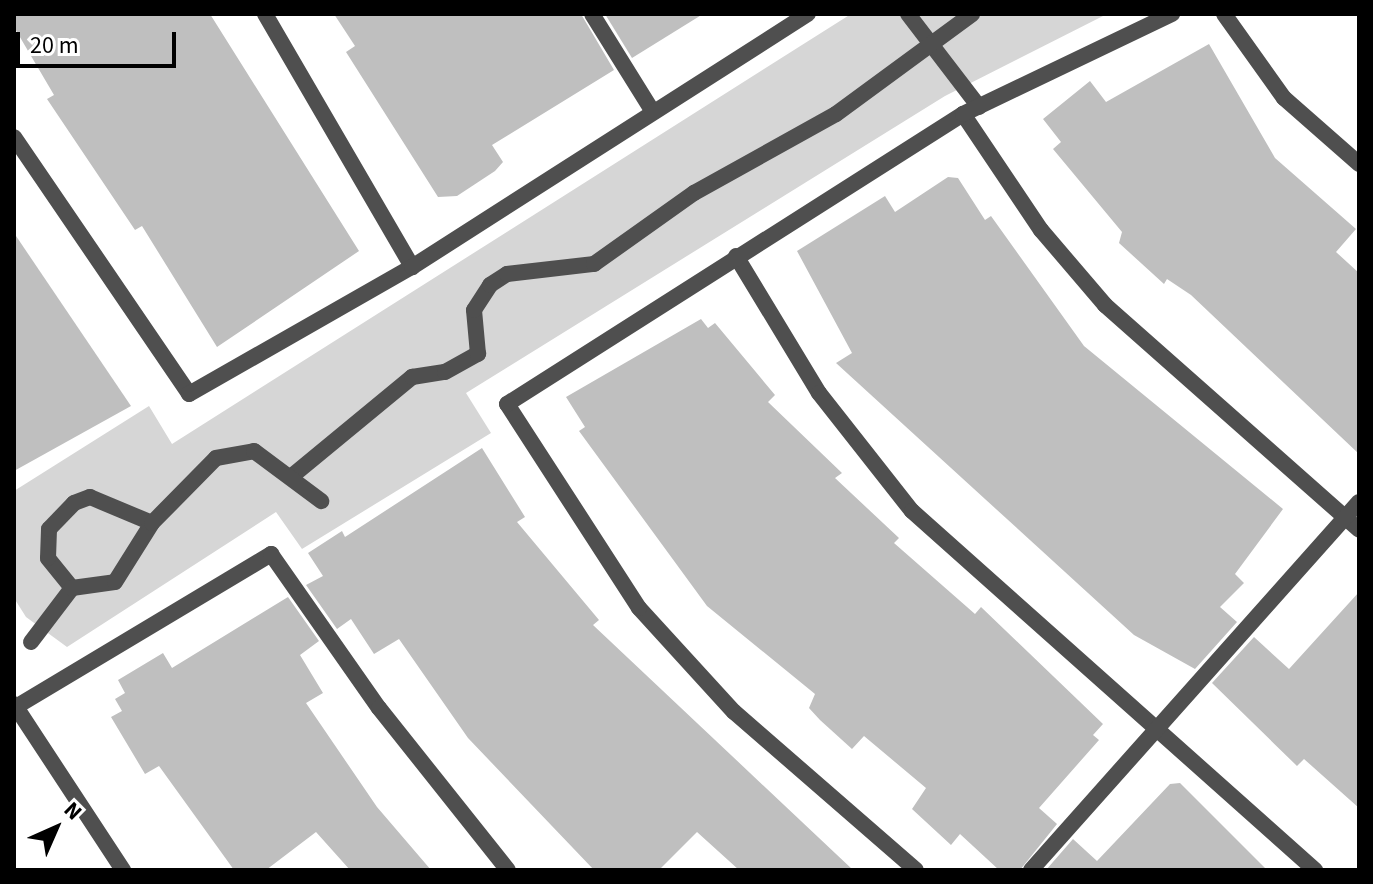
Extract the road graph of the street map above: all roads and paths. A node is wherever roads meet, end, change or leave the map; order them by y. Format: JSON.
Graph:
{"nodes":[{"id":1,"x":265,"y":14,"type":"edge"},
{"id":2,"x":592,"y":14,"type":"edge"},
{"id":3,"x":808,"y":14,"type":"edge"},
{"id":4,"x":908,"y":14,"type":"edge"},
{"id":5,"x":972,"y":14,"type":"edge"},
{"id":6,"x":1172,"y":14,"type":"edge"},
{"id":7,"x":1224,"y":14,"type":"edge"},
{"id":8,"x":930,"y":47,"type":"junction"},
{"id":9,"x":971,"y":110,"type":"junction"},
{"id":10,"x":653,"y":112,"type":"junction"},
{"id":11,"x":14,"y":137,"type":"edge"},
{"id":12,"x":1359,"y":164,"type":"edge"},
{"id":13,"x":736,"y":256,"type":"junction"},
{"id":14,"x":412,"y":267,"type":"junction"},
{"id":15,"x":292,"y":476,"type":"junction"},
{"id":16,"x":321,"y":501,"type":"dead end"},
{"id":17,"x":1359,"y":502,"type":"edge"},
{"id":18,"x":1345,"y":518,"type":"junction"},
{"id":19,"x":152,"y":523,"type":"junction"},
{"id":20,"x":1359,"y":530,"type":"edge"},
{"id":21,"x":72,"y":588,"type":"junction"},
{"id":22,"x":31,"y":642,"type":"dead end"},
{"id":23,"x":14,"y":706,"type":"edge"},
{"id":24,"x":1155,"y":732,"type":"junction"},
{"id":25,"x":123,"y":870,"type":"edge"},
{"id":26,"x":508,"y":870,"type":"edge"},
{"id":27,"x":916,"y":870,"type":"edge"},
{"id":28,"x":1031,"y":870,"type":"edge"},
{"id":29,"x":1315,"y":870,"type":"edge"}],
"edges":[{"from":1,"to":14,"type":"street"},
{"from":2,"to":10,"type":"street"},
{"from":3,"to":10,"type":"street"},
{"from":4,"to":8,"type":"street"},
{"from":5,"to":8,"type":"street"},
{"from":6,"to":9,"type":"street"},
{"from":7,"to":12,"type":"street"},
{"from":8,"to":9,"type":"street"},
{"from":8,"to":15,"type":"street"},
{"from":9,"to":13,"type":"street"},
{"from":9,"to":18,"type":"street"},
{"from":10,"to":14,"type":"street"},
{"from":11,"to":14,"type":"street"},
{"from":13,"to":24,"type":"street"},
{"from":13,"to":27,"type":"street"},
{"from":15,"to":16,"type":"street"},
{"from":15,"to":19,"type":"street"},
{"from":17,"to":18,"type":"street"},
{"from":18,"to":20,"type":"street"},
{"from":18,"to":24,"type":"street"},
{"from":19,"to":21,"type":"street"},
{"from":19,"to":21,"type":"street"},
{"from":21,"to":22,"type":"street"},
{"from":23,"to":25,"type":"street"},
{"from":23,"to":26,"type":"street"},
{"from":24,"to":28,"type":"street"},
{"from":24,"to":29,"type":"street"}]}
